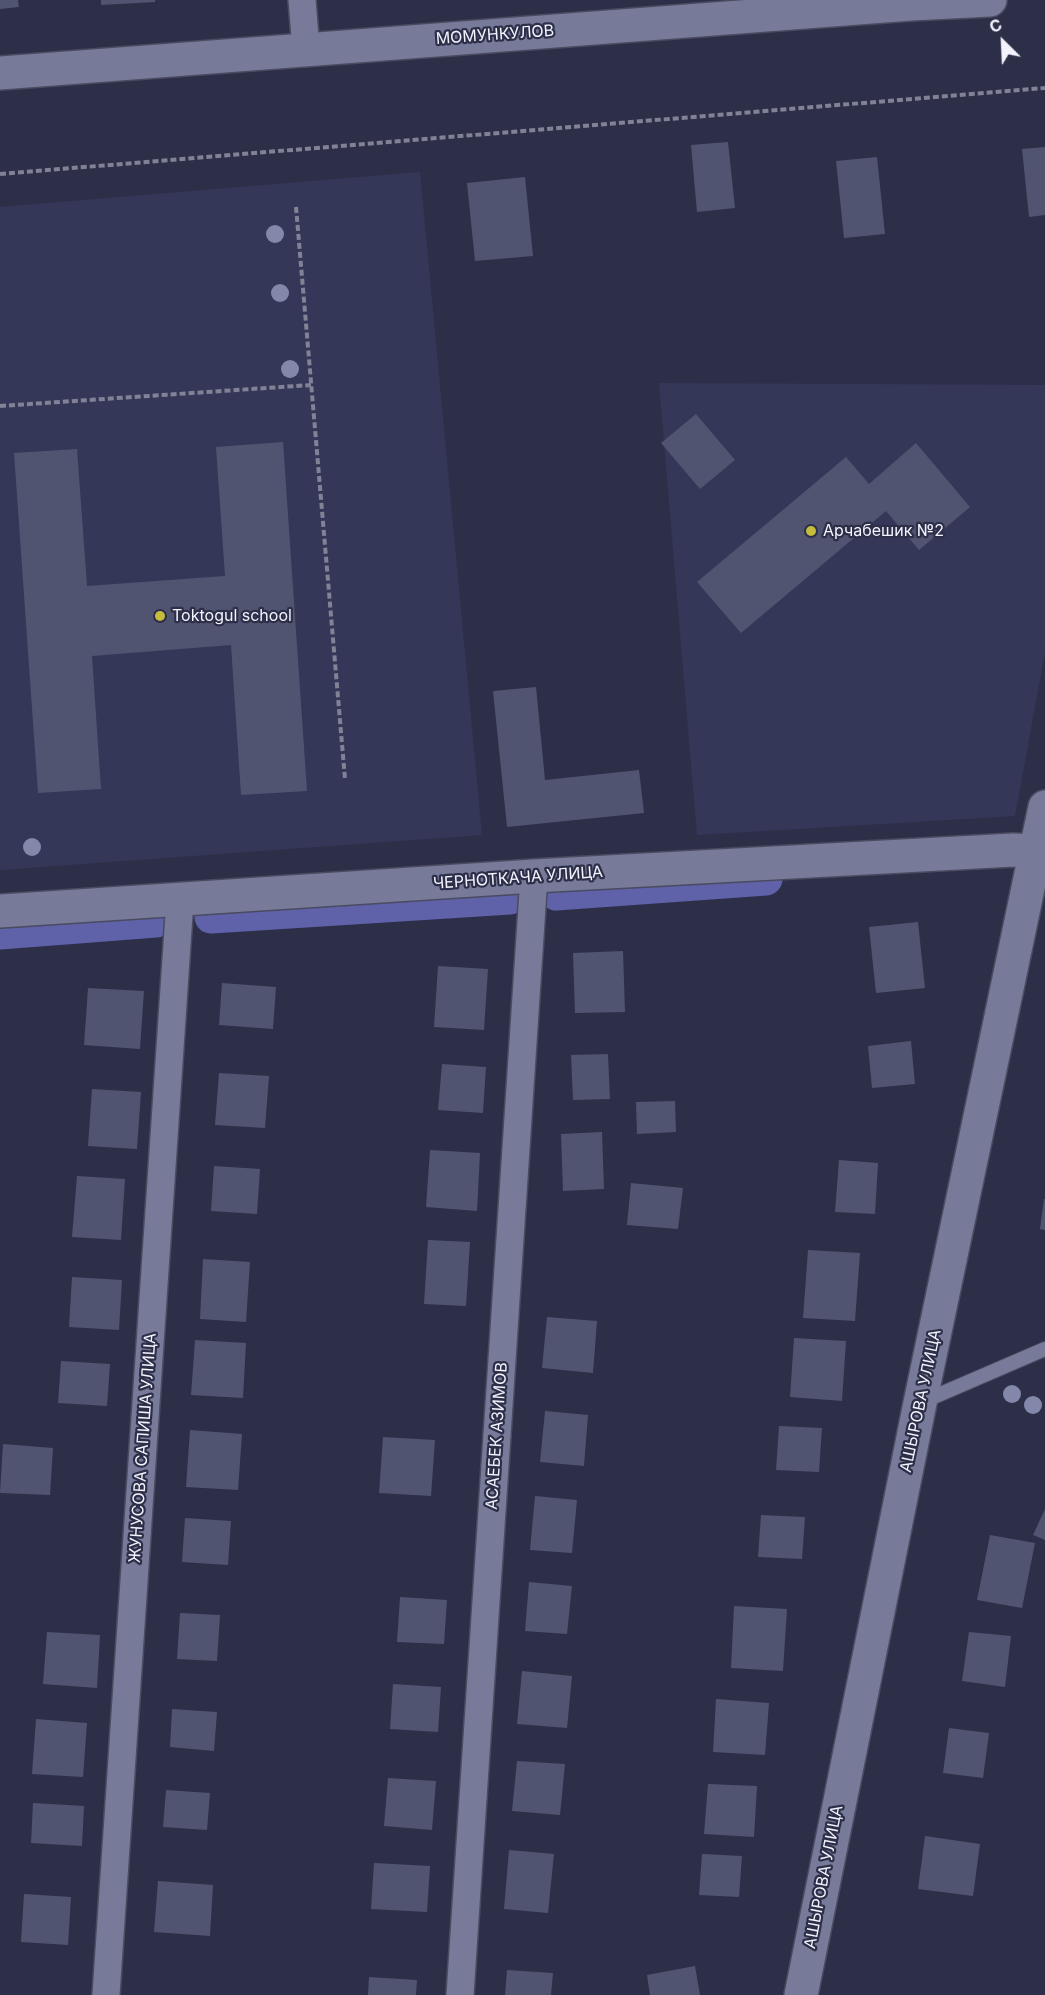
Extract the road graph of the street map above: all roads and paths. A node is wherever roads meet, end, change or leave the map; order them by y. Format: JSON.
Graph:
{"nodes":[{"id":1,"x":302,"y":0,"type":"edge"},
{"id":2,"x":990,"y":0,"type":"edge"},
{"id":3,"x":696,"y":10,"type":"edge"},
{"id":4,"x":306,"y":50,"type":"junction"},
{"id":5,"x":0,"y":73,"type":"edge"},
{"id":6,"x":1045,"y":88,"type":"edge"},
{"id":7,"x":0,"y":174,"type":"edge"},
{"id":8,"x":296,"y":207,"type":"dead end"},
{"id":9,"x":311,"y":385,"type":"junction"},
{"id":10,"x":0,"y":406,"type":"edge"},
{"id":11,"x":345,"y":779,"type":"dead end"},
{"id":12,"x":1045,"y":807,"type":"edge"},
{"id":13,"x":1040,"y":853,"type":"edge"},
{"id":14,"x":534,"y":876,"type":"junction"},
{"id":15,"x":180,"y":900,"type":"junction"},
{"id":16,"x":0,"y":911,"type":"edge"},
{"id":17,"x":1045,"y":1349,"type":"edge"},
{"id":18,"x":920,"y":1403,"type":"junction"},
{"id":19,"x":105,"y":1995,"type":"edge"},
{"id":20,"x":460,"y":1995,"type":"edge"},
{"id":21,"x":801,"y":1995,"type":"edge"}],
"edges":[{"from":1,"to":4,"type":"street"},
{"from":2,"to":3,"type":"street","name":"МОМУНКУЛОВ"},
{"from":3,"to":4,"type":"street","name":"МОМУНКУЛОВ"},
{"from":4,"to":5,"type":"street","name":"МОМУНКУЛОВ"},
{"from":6,"to":7,"type":"path"},
{"from":8,"to":9,"type":"path"},
{"from":9,"to":10,"type":"path"},
{"from":9,"to":11,"type":"path"},
{"from":12,"to":13,"type":"street","name":"АШЫРОВА УЛИЦА"},
{"from":13,"to":14,"type":"street","name":"ЧЕРНОТКАЧА УЛИЦА"},
{"from":13,"to":18,"type":"street","name":"АШЫРОВА УЛИЦА"},
{"from":14,"to":15,"type":"street","name":"ЧЕРНОТКАЧА УЛИЦА"},
{"from":14,"to":20,"type":"street","name":"АСАЕБЕК АЗИМОВ"},
{"from":15,"to":16,"type":"street","name":"ЧЕРНОТКАЧА УЛИЦА"},
{"from":15,"to":19,"type":"street","name":"ЖУНУСОВА САПИША УЛИЦА"},
{"from":17,"to":18,"type":"lane"},
{"from":18,"to":21,"type":"street","name":"АШЫРОВА УЛИЦА"}]}
